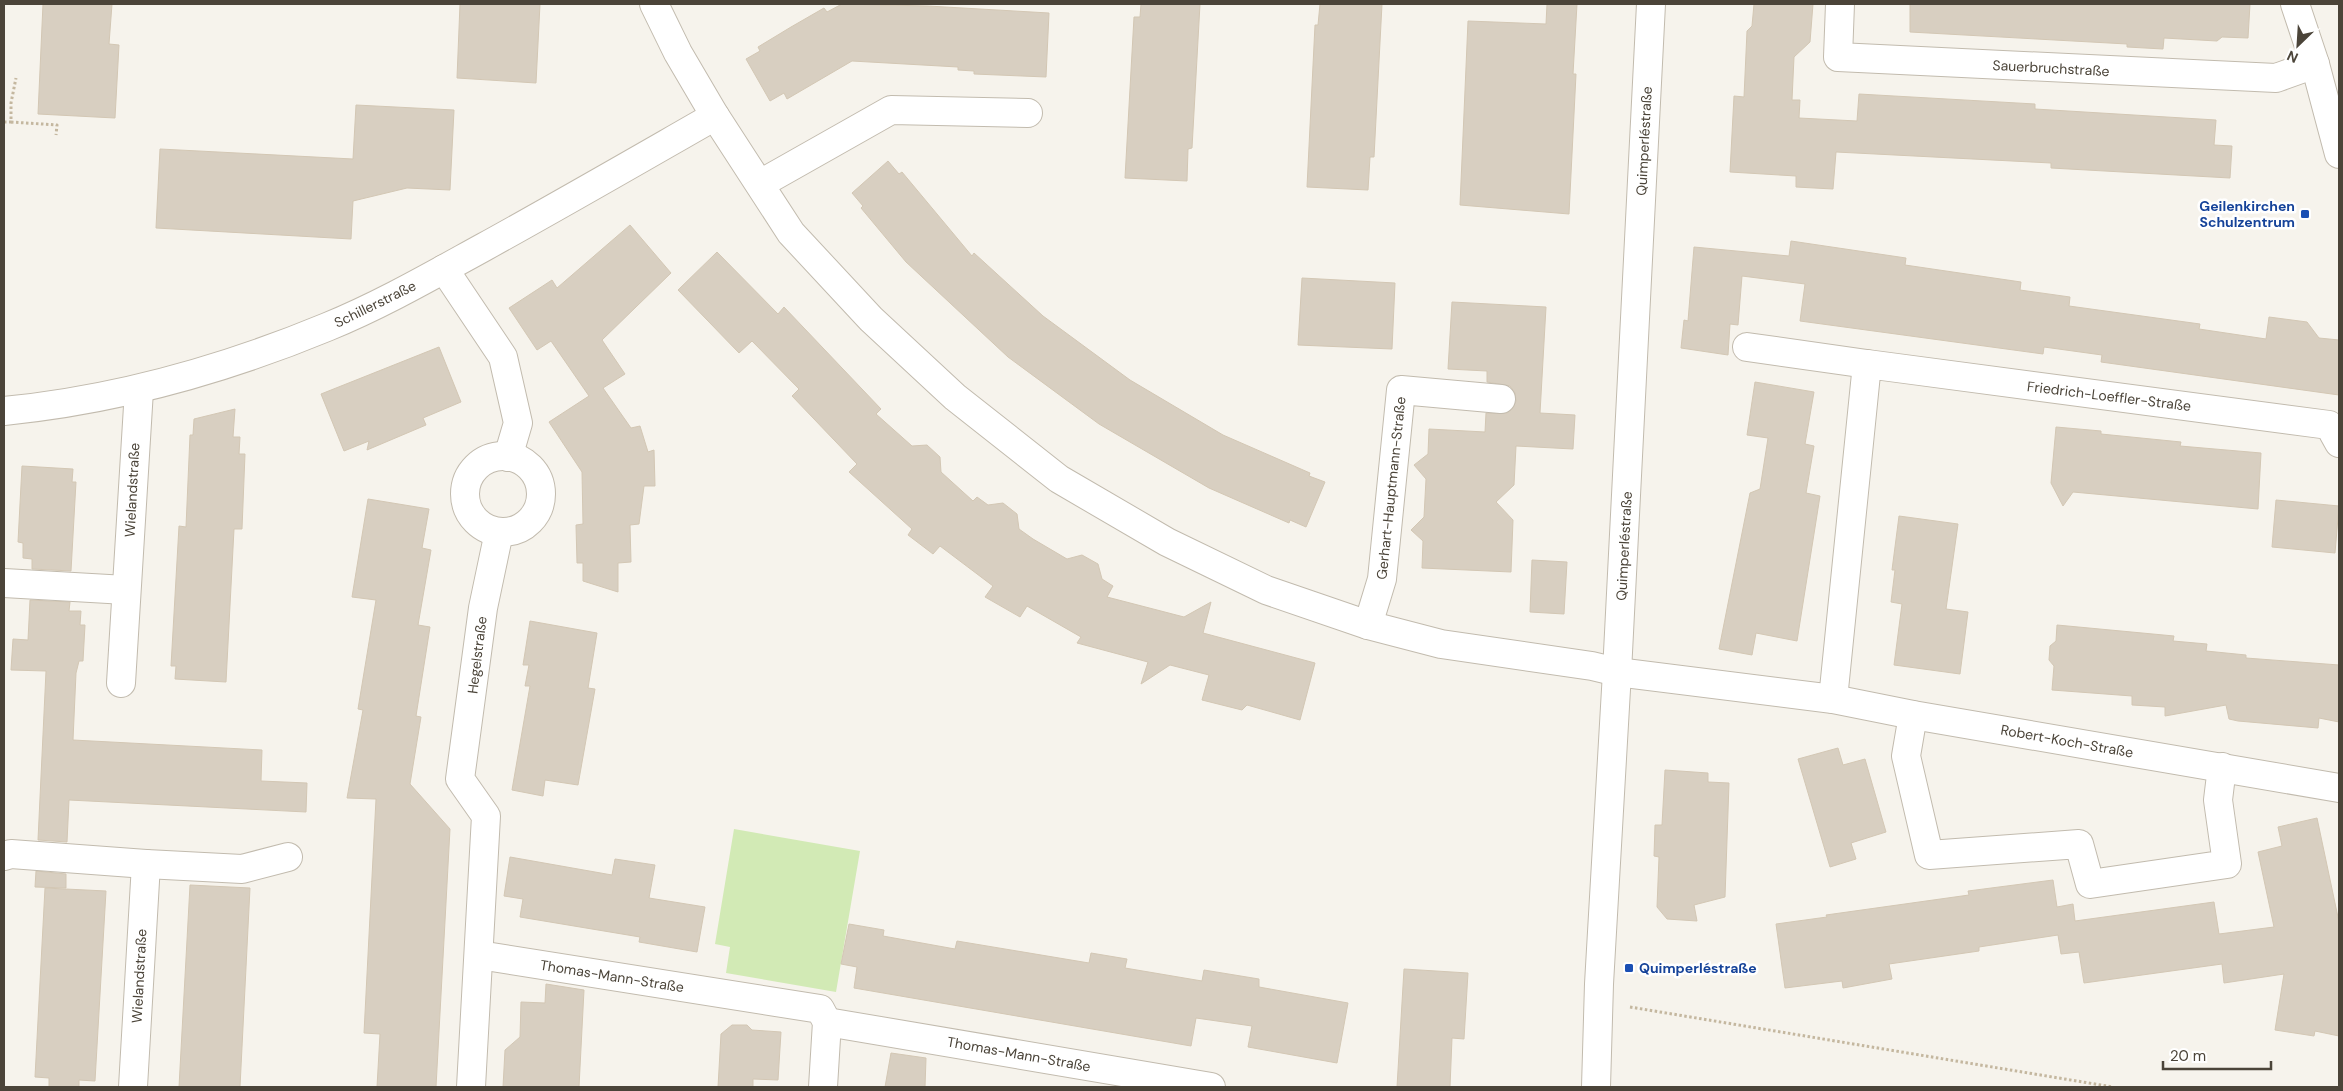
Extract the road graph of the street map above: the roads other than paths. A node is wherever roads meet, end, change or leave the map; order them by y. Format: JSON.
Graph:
{"nodes":[{"id":1,"x":654,"y":4,"type":"edge"},
{"id":2,"x":1651,"y":4,"type":"edge"},
{"id":3,"x":1840,"y":4,"type":"edge"},
{"id":4,"x":2295,"y":4,"type":"edge"},
{"id":5,"x":2314,"y":64,"type":"junction"},
{"id":6,"x":1028,"y":113,"type":"dead end"},
{"id":7,"x":715,"y":116,"type":"junction"},
{"id":8,"x":2339,"y":154,"type":"edge"},
{"id":9,"x":760,"y":184,"type":"junction"},
{"id":10,"x":444,"y":269,"type":"junction"},
{"id":11,"x":1747,"y":347,"type":"dead end"},
{"id":12,"x":1867,"y":364,"type":"junction"},
{"id":13,"x":138,"y":390,"type":"junction"},
{"id":14,"x":1501,"y":399,"type":"dead end"},
{"id":15,"x":4,"y":411,"type":"edge"},
{"id":16,"x":2339,"y":443,"type":"edge"},
{"id":17,"x":508,"y":457,"type":"junction"},
{"id":18,"x":499,"y":532,"type":"junction"},
{"id":19,"x":4,"y":583,"type":"edge"},
{"id":20,"x":126,"y":590,"type":"junction"},
{"id":21,"x":1368,"y":625,"type":"junction"},
{"id":22,"x":1617,"y":672,"type":"junction"},
{"id":23,"x":121,"y":683,"type":"dead end"},
{"id":24,"x":1833,"y":699,"type":"junction"},
{"id":25,"x":1913,"y":715,"type":"junction"},
{"id":26,"x":2222,"y":767,"type":"junction"},
{"id":27,"x":2339,"y":788,"type":"edge"},
{"id":28,"x":4,"y":856,"type":"edge"},
{"id":29,"x":288,"y":856,"type":"dead end"},
{"id":30,"x":146,"y":864,"type":"junction"},
{"id":31,"x":479,"y":955,"type":"junction"},
{"id":32,"x":827,"y":1022,"type":"junction"},
{"id":33,"x":133,"y":1087,"type":"edge"},
{"id":34,"x":471,"y":1087,"type":"edge"},
{"id":35,"x":823,"y":1087,"type":"edge"},
{"id":36,"x":1211,"y":1087,"type":"edge"},
{"id":37,"x":1596,"y":1087,"type":"edge"}],
"edges":[{"from":1,"to":7,"type":"street"},
{"from":2,"to":22,"type":"street","name":"Quimperléstraße"},
{"from":3,"to":5,"type":"street","name":"Sauerbruchstraße"},
{"from":4,"to":5,"type":"street"},
{"from":5,"to":8,"type":"street"},
{"from":6,"to":9,"type":"street"},
{"from":7,"to":9,"type":"street"},
{"from":7,"to":10,"type":"street","name":"Schillerstraße"},
{"from":9,"to":21,"type":"street"},
{"from":10,"to":13,"type":"street","name":"Schillerstraße"},
{"from":10,"to":17,"type":"street"},
{"from":11,"to":12,"type":"street","name":"Friedrich-Loeffler-Straße"},
{"from":12,"to":16,"type":"street","name":"Friedrich-Loeffler-Straße"},
{"from":12,"to":24,"type":"street"},
{"from":13,"to":15,"type":"street","name":"Schillerstraße"},
{"from":13,"to":20,"type":"street","name":"Wielandstraße"},
{"from":14,"to":21,"type":"street","name":"Gerhart-Hauptmann-Straße"},
{"from":17,"to":18,"type":"street"},
{"from":17,"to":18,"type":"street"},
{"from":18,"to":31,"type":"street","name":"Hegelstraße"},
{"from":19,"to":20,"type":"street"},
{"from":20,"to":23,"type":"street","name":"Wielandstraße"},
{"from":21,"to":22,"type":"street"},
{"from":22,"to":24,"type":"street","name":"Robert-Koch-Straße"},
{"from":22,"to":37,"type":"street","name":"Quimperléstraße"},
{"from":24,"to":25,"type":"street","name":"Robert-Koch-Straße"},
{"from":25,"to":26,"type":"street","name":"Robert-Koch-Straße"},
{"from":25,"to":26,"type":"street"},
{"from":26,"to":27,"type":"street","name":"Robert-Koch-Straße"},
{"from":28,"to":30,"type":"street"},
{"from":29,"to":30,"type":"street"},
{"from":30,"to":33,"type":"street","name":"Wielandstraße"},
{"from":31,"to":32,"type":"street","name":"Thomas-Mann-Straße"},
{"from":31,"to":34,"type":"street"},
{"from":32,"to":35,"type":"street"},
{"from":32,"to":36,"type":"street","name":"Thomas-Mann-Straße"}]}
